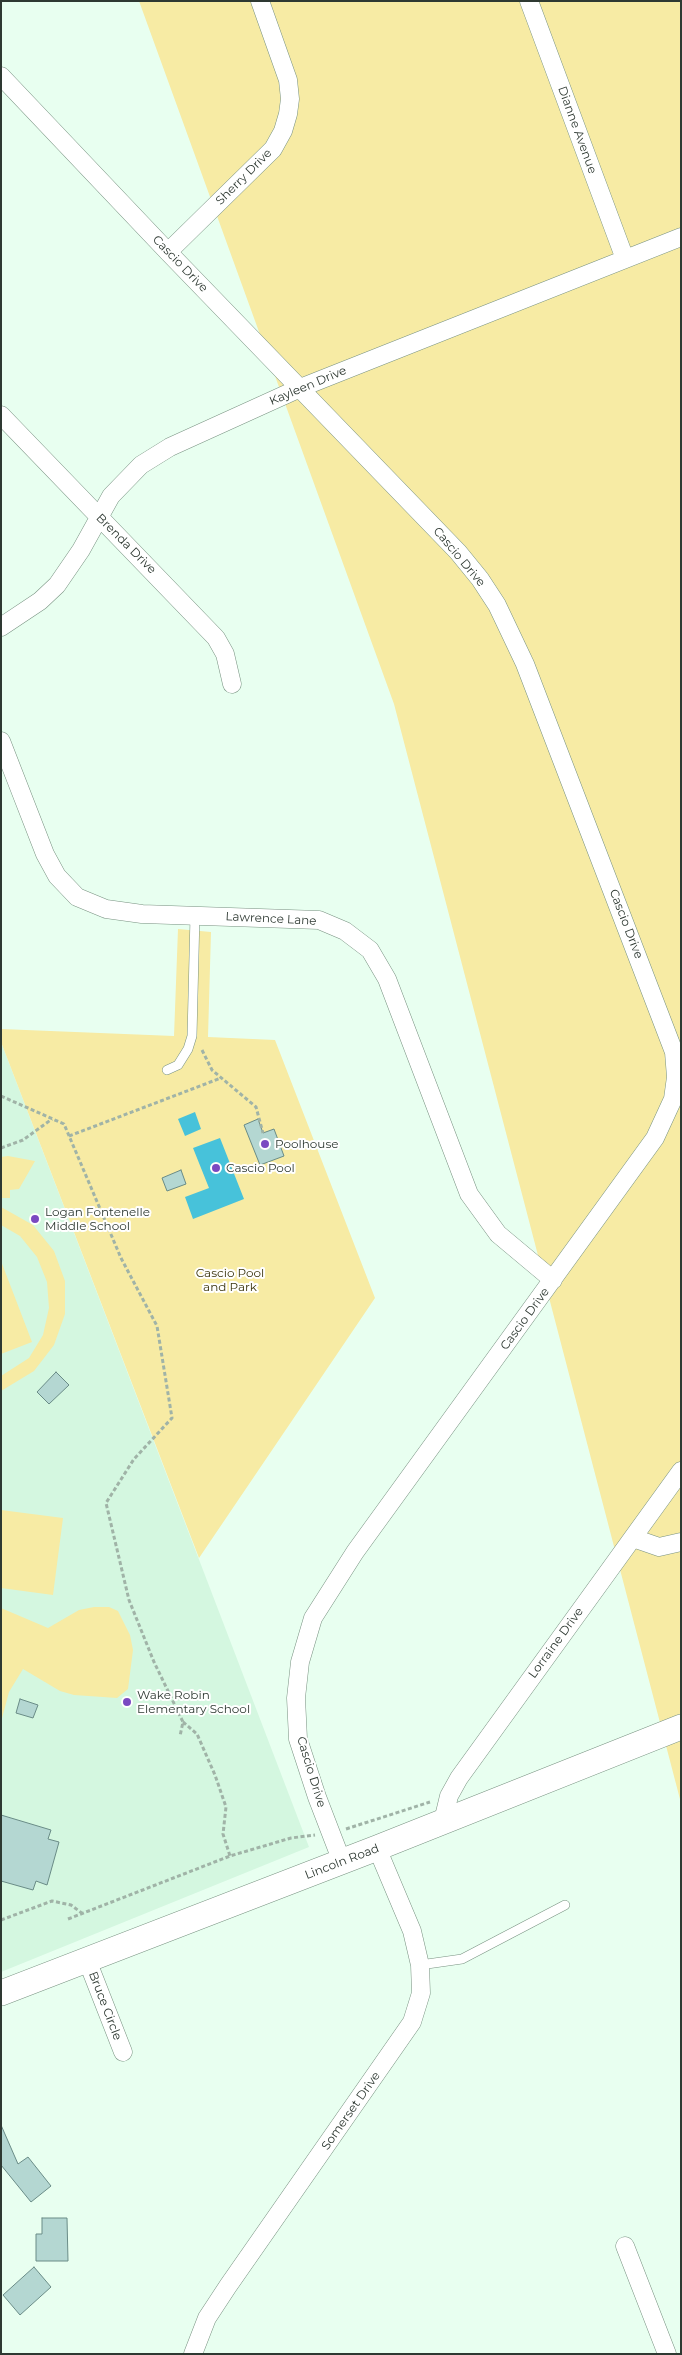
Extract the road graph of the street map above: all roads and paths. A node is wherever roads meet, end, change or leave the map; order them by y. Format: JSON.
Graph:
{"nodes":[{"id":1,"x":260,"y":1,"type":"edge"},
{"id":2,"x":530,"y":1,"type":"edge"},
{"id":3,"x":1,"y":76,"type":"edge"},
{"id":4,"x":681,"y":237,"type":"edge"},
{"id":5,"x":168,"y":252,"type":"junction"},
{"id":6,"x":625,"y":259,"type":"junction"},
{"id":7,"x":300,"y":388,"type":"junction"},
{"id":8,"x":1,"y":415,"type":"edge"},
{"id":9,"x":100,"y":517,"type":"junction"},
{"id":10,"x":1,"y":626,"type":"edge"},
{"id":11,"x":232,"y":684,"type":"dead end"},
{"id":12,"x":1,"y":741,"type":"edge"},
{"id":13,"x":195,"y":915,"type":"junction"},
{"id":14,"x":192,"y":1036,"type":"junction"},
{"id":15,"x":167,"y":1070,"type":"dead end"},
{"id":16,"x":222,"y":1078,"type":"junction"},
{"id":17,"x":1,"y":1096,"type":"edge"},
{"id":18,"x":52,"y":1119,"type":"junction"},
{"id":19,"x":263,"y":1133,"type":"dead end"},
{"id":20,"x":69,"y":1136,"type":"junction"},
{"id":21,"x":1,"y":1148,"type":"edge"},
{"id":22,"x":553,"y":1280,"type":"junction"},
{"id":23,"x":681,"y":1471,"type":"edge"},
{"id":24,"x":633,"y":1538,"type":"junction"},
{"id":25,"x":681,"y":1542,"type":"edge"},
{"id":26,"x":183,"y":1722,"type":"junction"},
{"id":27,"x":681,"y":1727,"type":"edge"},
{"id":28,"x":180,"y":1736,"type":"dead end"},
{"id":29,"x":449,"y":1796,"type":"junction"},
{"id":30,"x":443,"y":1821,"type":"junction"},
{"id":31,"x":331,"y":1832,"type":"junction"},
{"id":32,"x":377,"y":1848,"type":"junction"},
{"id":33,"x":230,"y":1856,"type":"junction"},
{"id":34,"x":342,"y":1862,"type":"junction"},
{"id":35,"x":565,"y":1905,"type":"dead end"},
{"id":36,"x":83,"y":1914,"type":"junction"},
{"id":37,"x":68,"y":1919,"type":"dead end"},
{"id":38,"x":1,"y":1920,"type":"edge"},
{"id":39,"x":87,"y":1960,"type":"junction"},
{"id":40,"x":420,"y":1965,"type":"junction"},
{"id":41,"x":1,"y":1993,"type":"edge"},
{"id":42,"x":123,"y":2052,"type":"dead end"},
{"id":43,"x":625,"y":2246,"type":"dead end"},
{"id":44,"x":193,"y":2354,"type":"edge"},
{"id":45,"x":667,"y":2354,"type":"edge"}],
"edges":[{"from":1,"to":5,"type":"street","name":"Sherry Drive"},
{"from":2,"to":6,"type":"street","name":"Dianne Avenue"},
{"from":3,"to":5,"type":"street","name":"Cascio Drive"},
{"from":4,"to":6,"type":"street","name":"Kayleen Drive"},
{"from":5,"to":7,"type":"street","name":"Cascio Drive"},
{"from":6,"to":7,"type":"street","name":"Kayleen Drive"},
{"from":7,"to":9,"type":"street","name":"Kayleen Drive"},
{"from":7,"to":22,"type":"street","name":"Cascio Drive"},
{"from":8,"to":9,"type":"street","name":"Brenda Drive"},
{"from":9,"to":10,"type":"street","name":"Kayleen Drive"},
{"from":9,"to":11,"type":"street","name":"Brenda Drive"},
{"from":12,"to":13,"type":"street","name":"Lawrence Lane"},
{"from":13,"to":14,"type":"lane"},
{"from":13,"to":22,"type":"street","name":"Lawrence Lane"},
{"from":14,"to":15,"type":"lane"},
{"from":14,"to":16,"type":"path"},
{"from":16,"to":19,"type":"path"},
{"from":16,"to":20,"type":"path"},
{"from":17,"to":18,"type":"path"},
{"from":18,"to":20,"type":"path"},
{"from":18,"to":21,"type":"path"},
{"from":20,"to":26,"type":"path"},
{"from":22,"to":31,"type":"street","name":"Cascio Drive"},
{"from":23,"to":24,"type":"street","name":"Lorraine Drive"},
{"from":24,"to":25,"type":"street"},
{"from":24,"to":29,"type":"street","name":"Lorraine Drive"},
{"from":26,"to":28,"type":"path"},
{"from":26,"to":33,"type":"path"},
{"from":27,"to":30,"type":"main road","name":"Lincoln Road"},
{"from":29,"to":30,"type":"street","name":"Lorraine Drive"},
{"from":29,"to":31,"type":"path"},
{"from":30,"to":32,"type":"main road","name":"Lincoln Road"},
{"from":31,"to":33,"type":"path"},
{"from":31,"to":34,"type":"street","name":"Cascio Drive"},
{"from":32,"to":34,"type":"main road","name":"Lincoln Road"},
{"from":32,"to":40,"type":"street","name":"Somerset Drive"},
{"from":33,"to":36,"type":"path"},
{"from":34,"to":39,"type":"main road","name":"Lincoln Road"},
{"from":35,"to":40,"type":"lane"},
{"from":36,"to":37,"type":"path"},
{"from":36,"to":38,"type":"path"},
{"from":39,"to":41,"type":"main road","name":"Lincoln Road"},
{"from":39,"to":42,"type":"street","name":"Bruce Circle"},
{"from":40,"to":44,"type":"street","name":"Somerset Drive"},
{"from":43,"to":45,"type":"street"}]}
